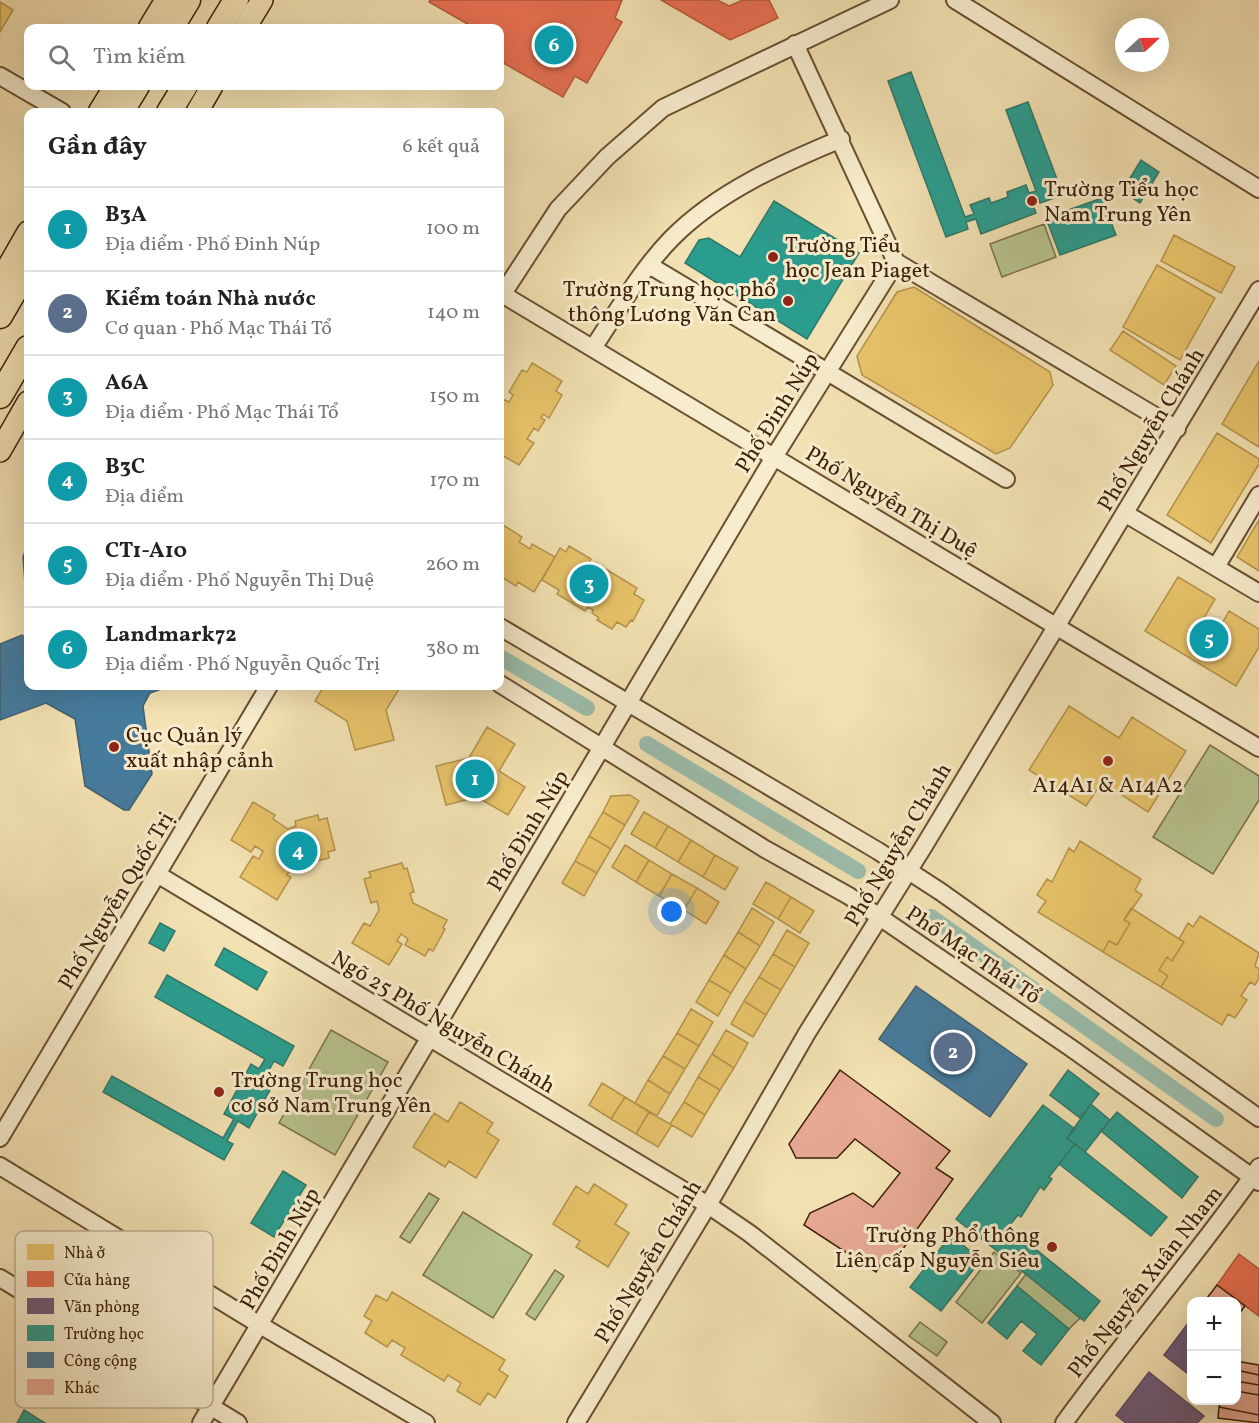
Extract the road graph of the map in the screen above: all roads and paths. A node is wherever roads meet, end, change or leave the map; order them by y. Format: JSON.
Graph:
{"nodes":[{"id":1,"x":166,"y":0,"type":"edge"},
{"id":2,"x":188,"y":0,"type":"edge"},
{"id":3,"x":236,"y":0,"type":"edge"},
{"id":4,"x":262,"y":0,"type":"edge"},
{"id":5,"x":890,"y":0,"type":"edge"},
{"id":6,"x":955,"y":0,"type":"edge"},
{"id":7,"x":151,"y":24,"type":"edge"},
{"id":8,"x":173,"y":24,"type":"edge"},
{"id":9,"x":221,"y":24,"type":"edge"},
{"id":10,"x":247,"y":24,"type":"edge"},
{"id":11,"x":795,"y":44,"type":"junction"},
{"id":12,"x":0,"y":76,"type":"edge"},
{"id":13,"x":24,"y":90,"type":"edge"},
{"id":14,"x":24,"y":90,"type":"edge"},
{"id":15,"x":113,"y":90,"type":"edge"},
{"id":16,"x":135,"y":90,"type":"edge"},
{"id":17,"x":183,"y":90,"type":"edge"},
{"id":18,"x":210,"y":90,"type":"edge"},
{"id":19,"x":55,"y":108,"type":"edge"},
{"id":20,"x":101,"y":108,"type":"edge"},
{"id":21,"x":123,"y":108,"type":"edge"},
{"id":22,"x":171,"y":108,"type":"edge"},
{"id":23,"x":198,"y":108,"type":"edge"},
{"id":24,"x":841,"y":139,"type":"junction"},
{"id":25,"x":1259,"y":189,"type":"edge"},
{"id":26,"x":24,"y":239,"type":"edge"},
{"id":27,"x":896,"y":262,"type":"junction"},
{"id":28,"x":649,"y":265,"type":"junction"},
{"id":29,"x":24,"y":275,"type":"edge"},
{"id":30,"x":0,"y":281,"type":"edge"},
{"id":31,"x":504,"y":291,"type":"edge"},
{"id":32,"x":504,"y":298,"type":"edge"},
{"id":33,"x":1257,"y":298,"type":"edge"},
{"id":34,"x":0,"y":316,"type":"edge"},
{"id":35,"x":593,"y":348,"type":"junction"},
{"id":36,"x":24,"y":355,"type":"edge"},
{"id":37,"x":828,"y":372,"type":"junction"},
{"id":38,"x":0,"y":396,"type":"edge"},
{"id":39,"x":24,"y":410,"type":"edge"},
{"id":40,"x":1177,"y":429,"type":"junction"},
{"id":41,"x":0,"y":451,"type":"edge"},
{"id":42,"x":774,"y":457,"type":"junction"},
{"id":43,"x":1006,"y":479,"type":"dead end"},
{"id":44,"x":1259,"y":495,"type":"edge"},
{"id":45,"x":1126,"y":514,"type":"junction"},
{"id":46,"x":1216,"y":567,"type":"junction"},
{"id":47,"x":1259,"y":593,"type":"edge"},
{"id":48,"x":1054,"y":626,"type":"junction"},
{"id":49,"x":504,"y":629,"type":"edge"},
{"id":50,"x":504,"y":686,"type":"edge"},
{"id":51,"x":267,"y":690,"type":"edge"},
{"id":52,"x":628,"y":704,"type":"junction"},
{"id":53,"x":603,"y":747,"type":"junction"},
{"id":54,"x":1259,"y":748,"type":"edge"},
{"id":55,"x":908,"y":871,"type":"junction"},
{"id":56,"x":157,"y":874,"type":"junction"},
{"id":57,"x":880,"y":917,"type":"junction"},
{"id":58,"x":429,"y":1037,"type":"junction"},
{"id":59,"x":1259,"y":1118,"type":"edge"},
{"id":60,"x":0,"y":1138,"type":"edge"},
{"id":61,"x":0,"y":1166,"type":"edge"},
{"id":62,"x":1257,"y":1175,"type":"edge"},
{"id":63,"x":708,"y":1205,"type":"junction"},
{"id":64,"x":106,"y":1231,"type":"edge"},
{"id":65,"x":0,"y":1278,"type":"edge"},
{"id":66,"x":15,"y":1287,"type":"edge"},
{"id":67,"x":213,"y":1296,"type":"edge"},
{"id":68,"x":260,"y":1325,"type":"junction"},
{"id":69,"x":213,"y":1404,"type":"edge"},
{"id":70,"x":210,"y":1408,"type":"edge"},
{"id":71,"x":213,"y":1408,"type":"edge"},
{"id":72,"x":201,"y":1423,"type":"edge"},
{"id":73,"x":238,"y":1423,"type":"edge"},
{"id":74,"x":426,"y":1423,"type":"edge"},
{"id":75,"x":576,"y":1423,"type":"edge"},
{"id":76,"x":992,"y":1423,"type":"edge"},
{"id":77,"x":1064,"y":1423,"type":"edge"}],
"edges":[{"from":1,"to":7,"type":"main road"},
{"from":2,"to":8,"type":"highway"},
{"from":3,"to":9,"type":"highway"},
{"from":4,"to":10,"type":"main road"},
{"from":5,"to":11,"type":"street"},
{"from":6,"to":25,"type":"street"},
{"from":11,"to":24,"type":"street"},
{"from":11,"to":31,"type":"street"},
{"from":12,"to":13,"type":"street"},
{"from":14,"to":19,"type":"street"},
{"from":15,"to":20,"type":"main road"},
{"from":16,"to":21,"type":"highway"},
{"from":17,"to":22,"type":"highway"},
{"from":18,"to":23,"type":"main road"},
{"from":24,"to":27,"type":"street"},
{"from":24,"to":28,"type":"street"},
{"from":26,"to":30,"type":"main road"},
{"from":27,"to":37,"type":"street","name":"Phố Đinh Núp"},
{"from":27,"to":40,"type":"street"},
{"from":28,"to":35,"type":"street"},
{"from":28,"to":37,"type":"street"},
{"from":29,"to":34,"type":"highway"},
{"from":32,"to":35,"type":"street","name":"Phố Nguyễn Thị Duệ"},
{"from":33,"to":40,"type":"street","name":"Phố Nguyễn Chánh"},
{"from":35,"to":42,"type":"street","name":"Phố Nguyễn Thị Duệ"},
{"from":36,"to":38,"type":"highway"},
{"from":37,"to":42,"type":"street","name":"Phố Đinh Núp"},
{"from":37,"to":43,"type":"street"},
{"from":39,"to":41,"type":"main road"},
{"from":40,"to":45,"type":"street","name":"Phố Nguyễn Chánh"},
{"from":42,"to":48,"type":"street","name":"Phố Nguyễn Thị Duệ"},
{"from":42,"to":52,"type":"street","name":"Phố Đinh Núp"},
{"from":44,"to":46,"type":"street"},
{"from":45,"to":46,"type":"street"},
{"from":45,"to":48,"type":"street","name":"Phố Nguyễn Chánh"},
{"from":46,"to":47,"type":"street"},
{"from":48,"to":54,"type":"street","name":"Phố Nguyễn Thị Duệ"},
{"from":48,"to":55,"type":"street","name":"Phố Nguyễn Chánh"},
{"from":49,"to":52,"type":"street","name":"Phố Mạc Thái Tổ"},
{"from":50,"to":53,"type":"street","name":"Phố Mạc Thái Tổ"},
{"from":51,"to":56,"type":"street","name":"Phố Nguyễn Quốc Trị"},
{"from":52,"to":53,"type":"street","name":"Phố Đinh Núp"},
{"from":52,"to":55,"type":"street","name":"Phố Mạc Thái Tổ"},
{"from":53,"to":57,"type":"street","name":"Phố Mạc Thái Tổ"},
{"from":53,"to":58,"type":"street","name":"Phố Đinh Núp"},
{"from":55,"to":57,"type":"street","name":"Phố Nguyễn Chánh"},
{"from":55,"to":59,"type":"street","name":"Phố Mạc Thái Tổ"},
{"from":56,"to":58,"type":"street","name":"Ngõ 25 Phố Nguyễn Chánh"},
{"from":56,"to":60,"type":"street","name":"Phố Nguyễn Quốc Trị"},
{"from":57,"to":62,"type":"street","name":"Phố Mạc Thái Tổ"},
{"from":57,"to":63,"type":"street","name":"Phố Nguyễn Chánh"},
{"from":58,"to":63,"type":"street","name":"Ngõ 25 Phố Nguyễn Chánh"},
{"from":58,"to":68,"type":"street","name":"Phố Đinh Núp"},
{"from":61,"to":64,"type":"street"},
{"from":62,"to":77,"type":"street","name":"Phố Nguyễn Xuân Nham"},
{"from":63,"to":75,"type":"street","name":"Phố Nguyễn Chánh"},
{"from":63,"to":76,"type":"street","name":"Ngõ 25 Phố Nguyễn Chánh"},
{"from":65,"to":66,"type":"street"},
{"from":67,"to":68,"type":"street"},
{"from":68,"to":69,"type":"street","name":"Phố Đinh Núp"},
{"from":68,"to":74,"type":"street"},
{"from":70,"to":72,"type":"street","name":"Phố Đinh Núp"},
{"from":71,"to":73,"type":"street"}]}
